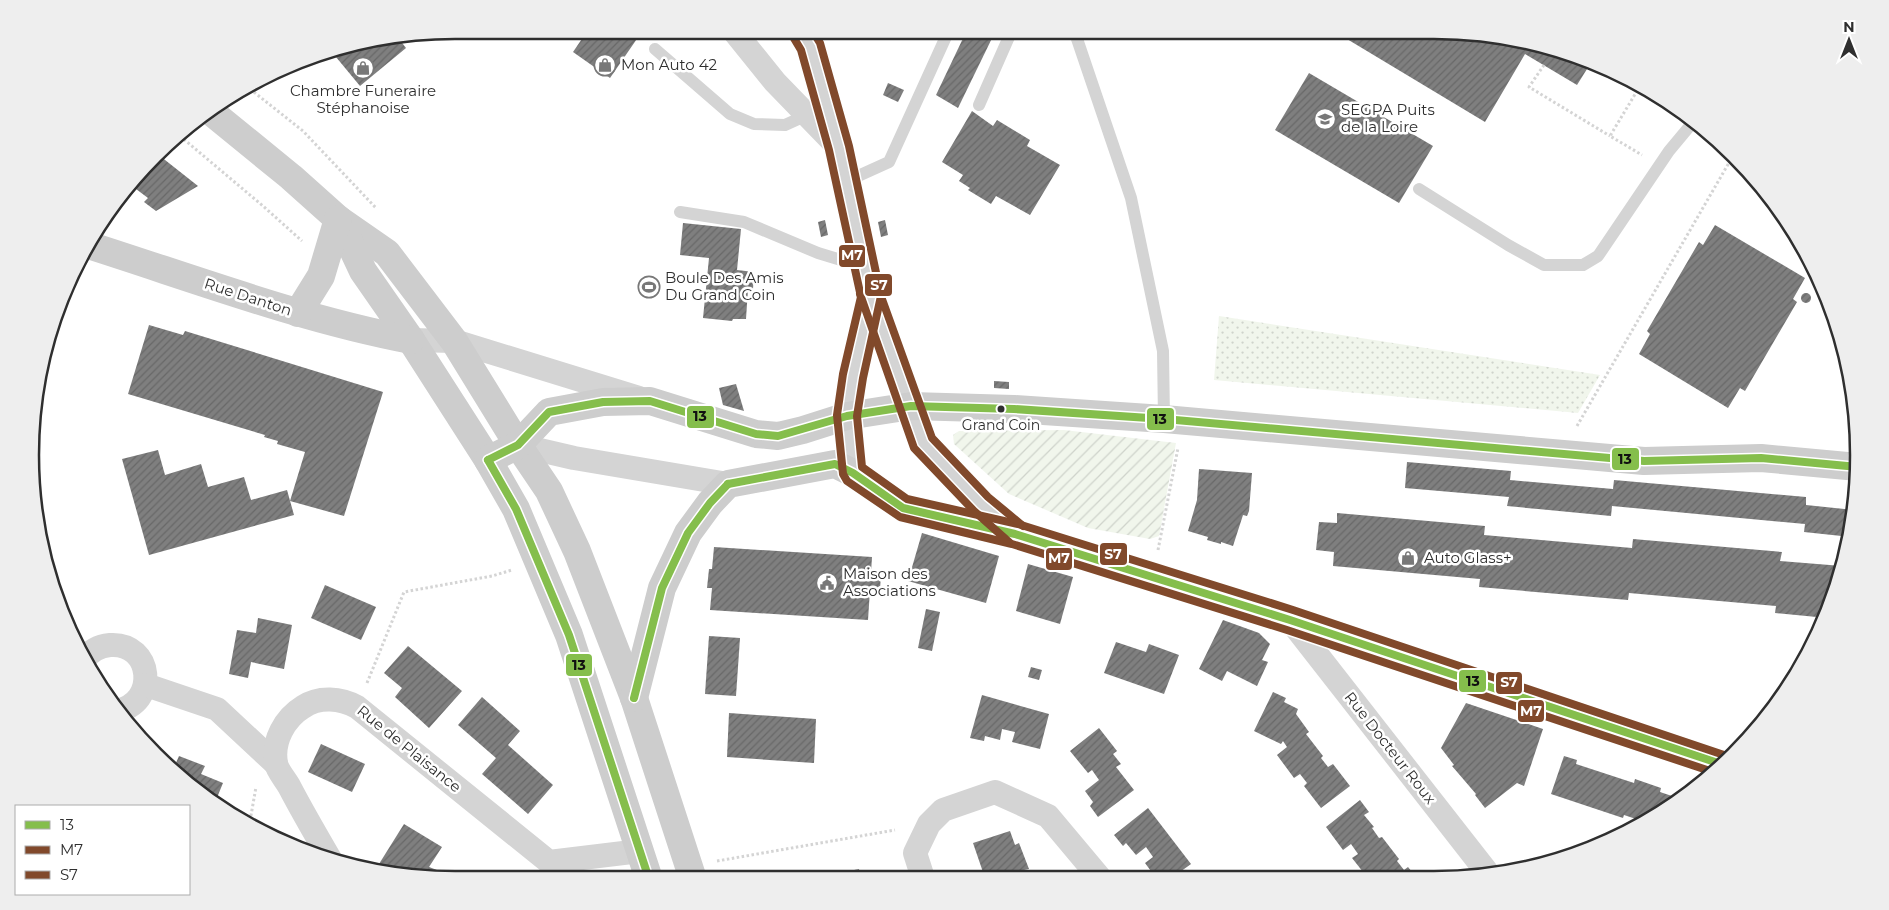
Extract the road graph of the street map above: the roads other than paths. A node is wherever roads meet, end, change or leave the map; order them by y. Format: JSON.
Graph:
{"nodes":[{"id":1,"x":740,"y":39,"type":"edge"},
{"id":2,"x":813,"y":39,"type":"edge"},
{"id":3,"x":946,"y":39,"type":"edge"},
{"id":4,"x":1008,"y":39,"type":"edge"},
{"id":5,"x":1077,"y":39,"type":"edge"},
{"id":6,"x":655,"y":49,"type":"dead end"},
{"id":7,"x":979,"y":105,"type":"dead end"},
{"id":8,"x":216,"y":115,"type":"edge"},
{"id":9,"x":807,"y":115,"type":"junction"},
{"id":10,"x":1689,"y":127,"type":"edge"},
{"id":11,"x":839,"y":148,"type":"junction"},
{"id":12,"x":847,"y":181,"type":"junction"},
{"id":13,"x":1419,"y":189,"type":"dead end"},
{"id":14,"x":680,"y":212,"type":"dead end"},
{"id":15,"x":338,"y":219,"type":"junction"},
{"id":16,"x":95,"y":247,"type":"edge"},
{"id":17,"x":864,"y":267,"type":"junction"},
{"id":18,"x":870,"y":297,"type":"junction"},
{"id":19,"x":298,"y":313,"type":"junction"},
{"id":20,"x":411,"y":340,"type":"junction"},
{"id":21,"x":454,"y":341,"type":"junction"},
{"id":22,"x":650,"y":402,"type":"junction"},
{"id":23,"x":911,"y":406,"type":"junction"},
{"id":24,"x":847,"y":416,"type":"junction"},
{"id":25,"x":1174,"y":420,"type":"junction"},
{"id":26,"x":518,"y":445,"type":"junction"},
{"id":27,"x":488,"y":460,"type":"junction"},
{"id":28,"x":1850,"y":466,"type":"edge"},
{"id":29,"x":852,"y":473,"type":"junction"},
{"id":30,"x":728,"y":484,"type":"junction"},
{"id":31,"x":1015,"y":534,"type":"junction"},
{"id":32,"x":1290,"y":620,"type":"junction"},
{"id":33,"x":90,"y":653,"type":"edge"},
{"id":34,"x":146,"y":684,"type":"junction"},
{"id":35,"x":634,"y":698,"type":"junction"},
{"id":36,"x":125,"y":708,"type":"edge"},
{"id":37,"x":1714,"y":762,"type":"edge"},
{"id":38,"x":276,"y":764,"type":"junction"},
{"id":39,"x":325,"y":850,"type":"edge"},
{"id":40,"x":640,"y":851,"type":"junction"},
{"id":41,"x":1484,"y":868,"type":"edge"},
{"id":42,"x":647,"y":871,"type":"edge"},
{"id":43,"x":691,"y":871,"type":"edge"},
{"id":44,"x":920,"y":871,"type":"edge"},
{"id":45,"x":1094,"y":871,"type":"edge"}],
"edges":[{"from":1,"to":9,"type":"street"},
{"from":2,"to":11,"type":"street"},
{"from":3,"to":12,"type":"lane"},
{"from":4,"to":7,"type":"lane"},
{"from":5,"to":25,"type":"lane"},
{"from":6,"to":9,"type":"lane"},
{"from":8,"to":15,"type":"main road"},
{"from":9,"to":11,"type":"street"},
{"from":10,"to":13,"type":"lane"},
{"from":11,"to":12,"type":"street"},
{"from":12,"to":17,"type":"street"},
{"from":14,"to":17,"type":"lane"},
{"from":15,"to":19,"type":"main road"},
{"from":15,"to":20,"type":"main road"},
{"from":15,"to":21,"type":"main road"},
{"from":16,"to":19,"type":"main road","name":"Rue Danton"},
{"from":17,"to":18,"type":"street"},
{"from":18,"to":23,"type":"street"},
{"from":18,"to":24,"type":"street"},
{"from":19,"to":20,"type":"main road","name":"Rue Danton"},
{"from":20,"to":21,"type":"street"},
{"from":20,"to":27,"type":"main road"},
{"from":21,"to":22,"type":"street"},
{"from":21,"to":26,"type":"main road"},
{"from":22,"to":24,"type":"main road"},
{"from":22,"to":26,"type":"main road"},
{"from":23,"to":24,"type":"main road"},
{"from":23,"to":25,"type":"main road"},
{"from":23,"to":31,"type":"street"},
{"from":24,"to":29,"type":"street"},
{"from":25,"to":28,"type":"main road"},
{"from":26,"to":27,"type":"main road"},
{"from":26,"to":30,"type":"street"},
{"from":26,"to":35,"type":"main road"},
{"from":27,"to":40,"type":"main road"},
{"from":29,"to":30,"type":"main road"},
{"from":29,"to":31,"type":"main road"},
{"from":30,"to":35,"type":"main road"},
{"from":31,"to":32,"type":"main road"},
{"from":32,"to":37,"type":"main road"},
{"from":32,"to":41,"type":"street","name":"Rue Docteur Roux"},
{"from":33,"to":34,"type":"street"},
{"from":34,"to":36,"type":"street"},
{"from":34,"to":38,"type":"street"},
{"from":35,"to":43,"type":"main road"},
{"from":38,"to":39,"type":"street"},
{"from":38,"to":40,"type":"street","name":"Rue de Plaisance"},
{"from":40,"to":42,"type":"main road"},
{"from":44,"to":45,"type":"street"}]}
